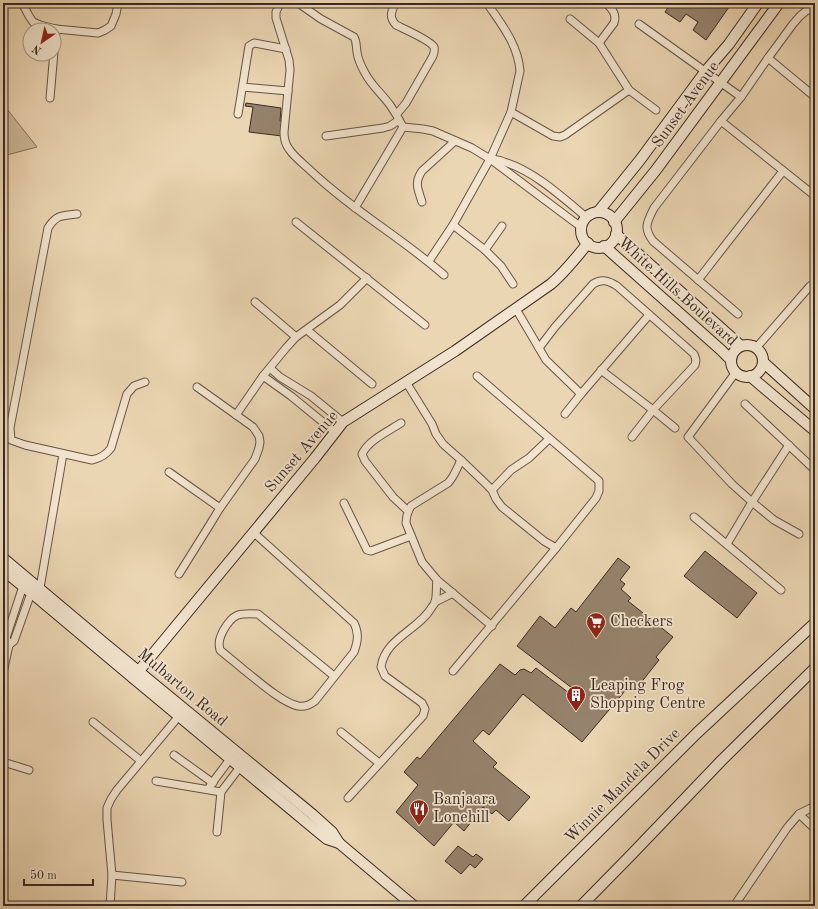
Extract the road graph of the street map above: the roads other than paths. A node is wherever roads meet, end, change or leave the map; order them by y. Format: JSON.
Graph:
{"nodes":[{"id":1,"x":22,"y":3,"type":"edge"},
{"id":2,"x":118,"y":3,"type":"edge"},
{"id":3,"x":280,"y":3,"type":"edge"},
{"id":4,"x":298,"y":3,"type":"edge"},
{"id":5,"x":395,"y":3,"type":"edge"},
{"id":6,"x":487,"y":3,"type":"edge"},
{"id":7,"x":606,"y":3,"type":"edge"},
{"id":8,"x":758,"y":3,"type":"edge"},
{"id":9,"x":779,"y":3,"type":"edge"},
{"id":10,"x":815,"y":10,"type":"edge"},
{"id":11,"x":570,"y":19,"type":"dead end"},
{"id":12,"x":33,"y":22,"type":"edge"},
{"id":13,"x":639,"y":24,"type":"dead end"},
{"id":14,"x":62,"y":30,"type":"edge"},
{"id":15,"x":599,"y":43,"type":"junction"},
{"id":16,"x":286,"y":49,"type":"junction"},
{"id":17,"x":768,"y":58,"type":"junction"},
{"id":18,"x":53,"y":62,"type":"edge"},
{"id":19,"x":705,"y":72,"type":"junction"},
{"id":20,"x":721,"y":82,"type":"junction"},
{"id":21,"x":243,"y":87,"type":"junction"},
{"id":22,"x":629,"y":90,"type":"junction"},
{"id":23,"x":288,"y":91,"type":"junction"},
{"id":24,"x":741,"y":97,"type":"junction"},
{"id":25,"x":815,"y":97,"type":"edge"},
{"id":26,"x":50,"y":98,"type":"dead end"},
{"id":27,"x":656,"y":110,"type":"dead end"},
{"id":28,"x":511,"y":112,"type":"junction"},
{"id":29,"x":238,"y":114,"type":"dead end"},
{"id":30,"x":398,"y":117,"type":"junction"},
{"id":31,"x":721,"y":121,"type":"junction"},
{"id":32,"x":403,"y":127,"type":"junction"},
{"id":33,"x":326,"y":136,"type":"dead end"},
{"id":34,"x":455,"y":141,"type":"junction"},
{"id":35,"x":490,"y":159,"type":"junction"},
{"id":36,"x":783,"y":171,"type":"junction"},
{"id":37,"x":815,"y":196,"type":"edge"},
{"id":38,"x":422,"y":202,"type":"dead end"},
{"id":39,"x":356,"y":208,"type":"junction"},
{"id":40,"x":598,"y":212,"type":"junction"},
{"id":41,"x":77,"y":214,"type":"dead end"},
{"id":42,"x":586,"y":217,"type":"junction"},
{"id":43,"x":296,"y":222,"type":"dead end"},
{"id":44,"x":614,"y":222,"type":"junction"},
{"id":45,"x":453,"y":225,"type":"junction"},
{"id":46,"x":502,"y":226,"type":"dead end"},
{"id":47,"x":581,"y":227,"type":"junction"},
{"id":48,"x":616,"y":234,"type":"junction"},
{"id":49,"x":588,"y":243,"type":"junction"},
{"id":50,"x":604,"y":246,"type":"junction"},
{"id":51,"x":485,"y":250,"type":"junction"},
{"id":52,"x":429,"y":262,"type":"junction"},
{"id":53,"x":444,"y":274,"type":"dead end"},
{"id":54,"x":367,"y":278,"type":"junction"},
{"id":55,"x":698,"y":280,"type":"junction"},
{"id":56,"x":815,"y":283,"type":"edge"},
{"id":57,"x":513,"y":284,"type":"dead end"},
{"id":58,"x":255,"y":302,"type":"dead end"},
{"id":59,"x":516,"y":309,"type":"junction"},
{"id":60,"x":738,"y":314,"type":"dead end"},
{"id":61,"x":649,"y":315,"type":"junction"},
{"id":62,"x":425,"y":325,"type":"dead end"},
{"id":63,"x":307,"y":330,"type":"junction"},
{"id":64,"x":296,"y":337,"type":"junction"},
{"id":65,"x":741,"y":346,"type":"junction"},
{"id":66,"x":539,"y":348,"type":"junction"},
{"id":67,"x":756,"y":348,"type":"junction"},
{"id":68,"x":731,"y":360,"type":"junction"},
{"id":69,"x":763,"y":362,"type":"junction"},
{"id":70,"x":270,"y":368,"type":"junction"},
{"id":71,"x":602,"y":370,"type":"junction"},
{"id":72,"x":736,"y":372,"type":"junction"},
{"id":73,"x":263,"y":376,"type":"junction"},
{"id":74,"x":477,"y":376,"type":"dead end"},
{"id":75,"x":750,"y":376,"type":"junction"},
{"id":76,"x":146,"y":382,"type":"dead end"},
{"id":77,"x":406,"y":382,"type":"junction"},
{"id":78,"x":372,"y":384,"type":"dead end"},
{"id":79,"x":197,"y":387,"type":"dead end"},
{"id":80,"x":581,"y":394,"type":"junction"},
{"id":81,"x":745,"y":404,"type":"dead end"},
{"id":82,"x":815,"y":409,"type":"edge"},
{"id":83,"x":653,"y":410,"type":"junction"},
{"id":84,"x":565,"y":414,"type":"dead end"},
{"id":85,"x":236,"y":415,"type":"junction"},
{"id":86,"x":343,"y":422,"type":"junction"},
{"id":87,"x":400,"y":423,"type":"dead end"},
{"id":88,"x":675,"y":428,"type":"dead end"},
{"id":89,"x":815,"y":431,"type":"edge"},
{"id":90,"x":335,"y":432,"type":"junction"},
{"id":91,"x":632,"y":437,"type":"dead end"},
{"id":92,"x":549,"y":439,"type":"junction"},
{"id":93,"x":789,"y":445,"type":"junction"},
{"id":94,"x":63,"y":454,"type":"junction"},
{"id":95,"x":461,"y":460,"type":"junction"},
{"id":96,"x":815,"y":470,"type":"edge"},
{"id":97,"x":169,"y":472,"type":"dead end"},
{"id":98,"x":492,"y":490,"type":"junction"},
{"id":99,"x":752,"y":502,"type":"junction"},
{"id":100,"x":344,"y":503,"type":"dead end"},
{"id":101,"x":220,"y":508,"type":"junction"},
{"id":102,"x":408,"y":511,"type":"junction"},
{"id":103,"x":694,"y":517,"type":"dead end"},
{"id":104,"x":253,"y":532,"type":"junction"},
{"id":105,"x":799,"y":534,"type":"dead end"},
{"id":106,"x":411,"y":536,"type":"junction"},
{"id":107,"x":727,"y":544,"type":"junction"},
{"id":108,"x":556,"y":548,"type":"junction"},
{"id":109,"x":3,"y":558,"type":"edge"},
{"id":110,"x":3,"y":570,"type":"edge"},
{"id":111,"x":179,"y":574,"type":"dead end"},
{"id":112,"x":436,"y":580,"type":"junction"},
{"id":113,"x":781,"y":590,"type":"dead end"},
{"id":114,"x":32,"y":591,"type":"junction"},
{"id":115,"x":453,"y":594,"type":"junction"},
{"id":116,"x":435,"y":602,"type":"junction"},
{"id":117,"x":815,"y":623,"type":"edge"},
{"id":118,"x":492,"y":626,"type":"junction"},
{"id":119,"x":815,"y":668,"type":"edge"},
{"id":120,"x":453,"y":671,"type":"dead end"},
{"id":121,"x":3,"y":673,"type":"edge"},
{"id":122,"x":136,"y":674,"type":"junction"},
{"id":123,"x":334,"y":676,"type":"junction"},
{"id":124,"x":179,"y":716,"type":"junction"},
{"id":125,"x":93,"y":722,"type":"dead end"},
{"id":126,"x":341,"y":732,"type":"dead end"},
{"id":127,"x":174,"y":755,"type":"dead end"},
{"id":128,"x":230,"y":759,"type":"junction"},
{"id":129,"x":141,"y":761,"type":"junction"},
{"id":130,"x":3,"y":762,"type":"edge"},
{"id":131,"x":379,"y":763,"type":"junction"},
{"id":132,"x":240,"y":767,"type":"junction"},
{"id":133,"x":29,"y":770,"type":"dead end"},
{"id":134,"x":156,"y":781,"type":"dead end"},
{"id":135,"x":213,"y":782,"type":"junction"},
{"id":136,"x":208,"y":790,"type":"junction"},
{"id":137,"x":221,"y":792,"type":"junction"},
{"id":138,"x":348,"y":798,"type":"dead end"},
{"id":139,"x":815,"y":806,"type":"edge"},
{"id":140,"x":799,"y":814,"type":"junction"},
{"id":141,"x":815,"y":830,"type":"edge"},
{"id":142,"x":217,"y":832,"type":"dead end"},
{"id":143,"x":339,"y":843,"type":"junction"},
{"id":144,"x":112,"y":875,"type":"junction"},
{"id":145,"x":182,"y":882,"type":"dead end"},
{"id":146,"x":539,"y":891,"type":"junction"},
{"id":147,"x":110,"y":906,"type":"edge"},
{"id":148,"x":414,"y":906,"type":"edge"},
{"id":149,"x":519,"y":906,"type":"edge"},
{"id":150,"x":524,"y":906,"type":"edge"},
{"id":151,"x":581,"y":906,"type":"edge"},
{"id":152,"x":735,"y":906,"type":"edge"}],
"edges":[{"from":1,"to":12,"type":"street"},
{"from":2,"to":14,"type":"street"},
{"from":3,"to":16,"type":"street"},
{"from":4,"to":30,"type":"street"},
{"from":5,"to":30,"type":"street"},
{"from":6,"to":28,"type":"street"},
{"from":7,"to":15,"type":"street"},
{"from":8,"to":19,"type":"street","name":"Sunset Avenue"},
{"from":9,"to":20,"type":"street","name":"Sunset Avenue"},
{"from":10,"to":17,"type":"street"},
{"from":11,"to":15,"type":"street"},
{"from":13,"to":19,"type":"street"},
{"from":15,"to":22,"type":"street"},
{"from":16,"to":21,"type":"street"},
{"from":16,"to":23,"type":"street"},
{"from":17,"to":24,"type":"street"},
{"from":17,"to":25,"type":"street"},
{"from":18,"to":26,"type":"street"},
{"from":19,"to":20,"type":"street"},
{"from":19,"to":40,"type":"street","name":"Sunset Avenue"},
{"from":20,"to":24,"type":"street"},
{"from":20,"to":44,"type":"street","name":"Sunset Avenue"},
{"from":21,"to":23,"type":"street"},
{"from":21,"to":29,"type":"street"},
{"from":22,"to":27,"type":"street"},
{"from":22,"to":28,"type":"street"},
{"from":23,"to":39,"type":"street"},
{"from":24,"to":31,"type":"street"},
{"from":28,"to":35,"type":"street"},
{"from":30,"to":32,"type":"street"},
{"from":30,"to":33,"type":"street"},
{"from":31,"to":36,"type":"street"},
{"from":31,"to":55,"type":"street"},
{"from":32,"to":34,"type":"street"},
{"from":32,"to":39,"type":"street"},
{"from":34,"to":35,"type":"street"},
{"from":34,"to":38,"type":"street"},
{"from":35,"to":42,"type":"street"},
{"from":35,"to":45,"type":"street"},
{"from":35,"to":47,"type":"street"},
{"from":36,"to":37,"type":"street"},
{"from":36,"to":55,"type":"street"},
{"from":39,"to":52,"type":"street"},
{"from":40,"to":42,"type":"street"},
{"from":40,"to":44,"type":"street"},
{"from":41,"to":94,"type":"street"},
{"from":42,"to":47,"type":"street"},
{"from":43,"to":54,"type":"street"},
{"from":44,"to":48,"type":"street"},
{"from":45,"to":51,"type":"street"},
{"from":45,"to":52,"type":"street"},
{"from":46,"to":51,"type":"street"},
{"from":47,"to":49,"type":"street"},
{"from":48,"to":50,"type":"street"},
{"from":48,"to":65,"type":"street","name":"White Hills Boulevard"},
{"from":49,"to":50,"type":"street"},
{"from":49,"to":59,"type":"street","name":"Sunset Avenue"},
{"from":50,"to":68,"type":"street","name":"White Hills Boulevard"},
{"from":51,"to":57,"type":"street"},
{"from":52,"to":53,"type":"street"},
{"from":54,"to":62,"type":"street"},
{"from":54,"to":63,"type":"street"},
{"from":55,"to":60,"type":"street"},
{"from":56,"to":67,"type":"street"},
{"from":58,"to":64,"type":"street"},
{"from":59,"to":66,"type":"street"},
{"from":59,"to":77,"type":"street","name":"Sunset Avenue"},
{"from":61,"to":66,"type":"street"},
{"from":61,"to":71,"type":"street"},
{"from":61,"to":83,"type":"street"},
{"from":63,"to":64,"type":"street"},
{"from":63,"to":78,"type":"street"},
{"from":64,"to":70,"type":"street"},
{"from":65,"to":67,"type":"street"},
{"from":65,"to":68,"type":"street"},
{"from":66,"to":80,"type":"street"},
{"from":67,"to":69,"type":"street"},
{"from":68,"to":72,"type":"street"},
{"from":69,"to":75,"type":"street"},
{"from":69,"to":82,"type":"street"},
{"from":70,"to":73,"type":"street"},
{"from":70,"to":86,"type":"street"},
{"from":71,"to":80,"type":"street"},
{"from":71,"to":83,"type":"street"},
{"from":72,"to":75,"type":"street"},
{"from":72,"to":99,"type":"street"},
{"from":73,"to":85,"type":"street"},
{"from":73,"to":90,"type":"street"},
{"from":74,"to":92,"type":"street"},
{"from":75,"to":89,"type":"street"},
{"from":76,"to":94,"type":"street"},
{"from":77,"to":86,"type":"street","name":"Sunset Avenue"},
{"from":77,"to":95,"type":"street"},
{"from":79,"to":85,"type":"street"},
{"from":80,"to":84,"type":"street"},
{"from":81,"to":93,"type":"street"},
{"from":83,"to":88,"type":"street"},
{"from":83,"to":91,"type":"street"},
{"from":85,"to":101,"type":"street"},
{"from":86,"to":90,"type":"street","name":"Sunset Avenue"},
{"from":87,"to":102,"type":"street"},
{"from":90,"to":104,"type":"street","name":"Sunset Avenue"},
{"from":92,"to":98,"type":"street"},
{"from":92,"to":108,"type":"street"},
{"from":93,"to":96,"type":"street"},
{"from":93,"to":99,"type":"street"},
{"from":94,"to":114,"type":"street"},
{"from":95,"to":98,"type":"street"},
{"from":95,"to":102,"type":"street"},
{"from":97,"to":101,"type":"street"},
{"from":98,"to":108,"type":"street"},
{"from":99,"to":105,"type":"street"},
{"from":99,"to":107,"type":"street"},
{"from":100,"to":106,"type":"street"},
{"from":101,"to":111,"type":"street"},
{"from":102,"to":106,"type":"street"},
{"from":103,"to":107,"type":"street"},
{"from":104,"to":122,"type":"street","name":"Sunset Avenue"},
{"from":104,"to":123,"type":"street"},
{"from":106,"to":112,"type":"street"},
{"from":107,"to":113,"type":"street"},
{"from":108,"to":118,"type":"street"},
{"from":109,"to":114,"type":"street","name":"Mulbarton Road"},
{"from":110,"to":114,"type":"street","name":"Mulbarton Road"},
{"from":112,"to":115,"type":"street"},
{"from":112,"to":116,"type":"street"},
{"from":114,"to":121,"type":"street"},
{"from":114,"to":122,"type":"street","name":"Mulbarton Road"},
{"from":115,"to":116,"type":"street"},
{"from":115,"to":118,"type":"street"},
{"from":116,"to":131,"type":"street"},
{"from":117,"to":146,"type":"street","name":"Winnie Mandela Drive"},
{"from":118,"to":120,"type":"street"},
{"from":119,"to":151,"type":"street"},
{"from":122,"to":124,"type":"street","name":"Mulbarton Road"},
{"from":122,"to":143,"type":"street","name":"Mulbarton Road"},
{"from":123,"to":123,"type":"street"},
{"from":124,"to":128,"type":"street","name":"Mulbarton Road"},
{"from":124,"to":129,"type":"street"},
{"from":125,"to":129,"type":"street"},
{"from":126,"to":131,"type":"street"},
{"from":127,"to":135,"type":"street"},
{"from":128,"to":132,"type":"street","name":"Mulbarton Road"},
{"from":128,"to":135,"type":"street"},
{"from":129,"to":144,"type":"street"},
{"from":130,"to":133,"type":"street"},
{"from":131,"to":138,"type":"street"},
{"from":132,"to":137,"type":"street"},
{"from":132,"to":143,"type":"street","name":"Mulbarton Road"},
{"from":134,"to":136,"type":"street"},
{"from":135,"to":136,"type":"street"},
{"from":136,"to":137,"type":"street"},
{"from":137,"to":142,"type":"street"},
{"from":139,"to":140,"type":"street"},
{"from":140,"to":141,"type":"street"},
{"from":140,"to":152,"type":"street"},
{"from":143,"to":148,"type":"street","name":"Mulbarton Road"},
{"from":144,"to":145,"type":"street"},
{"from":144,"to":147,"type":"street"},
{"from":146,"to":149,"type":"street"},
{"from":146,"to":150,"type":"street","name":"Winnie Mandela Drive"}]}
